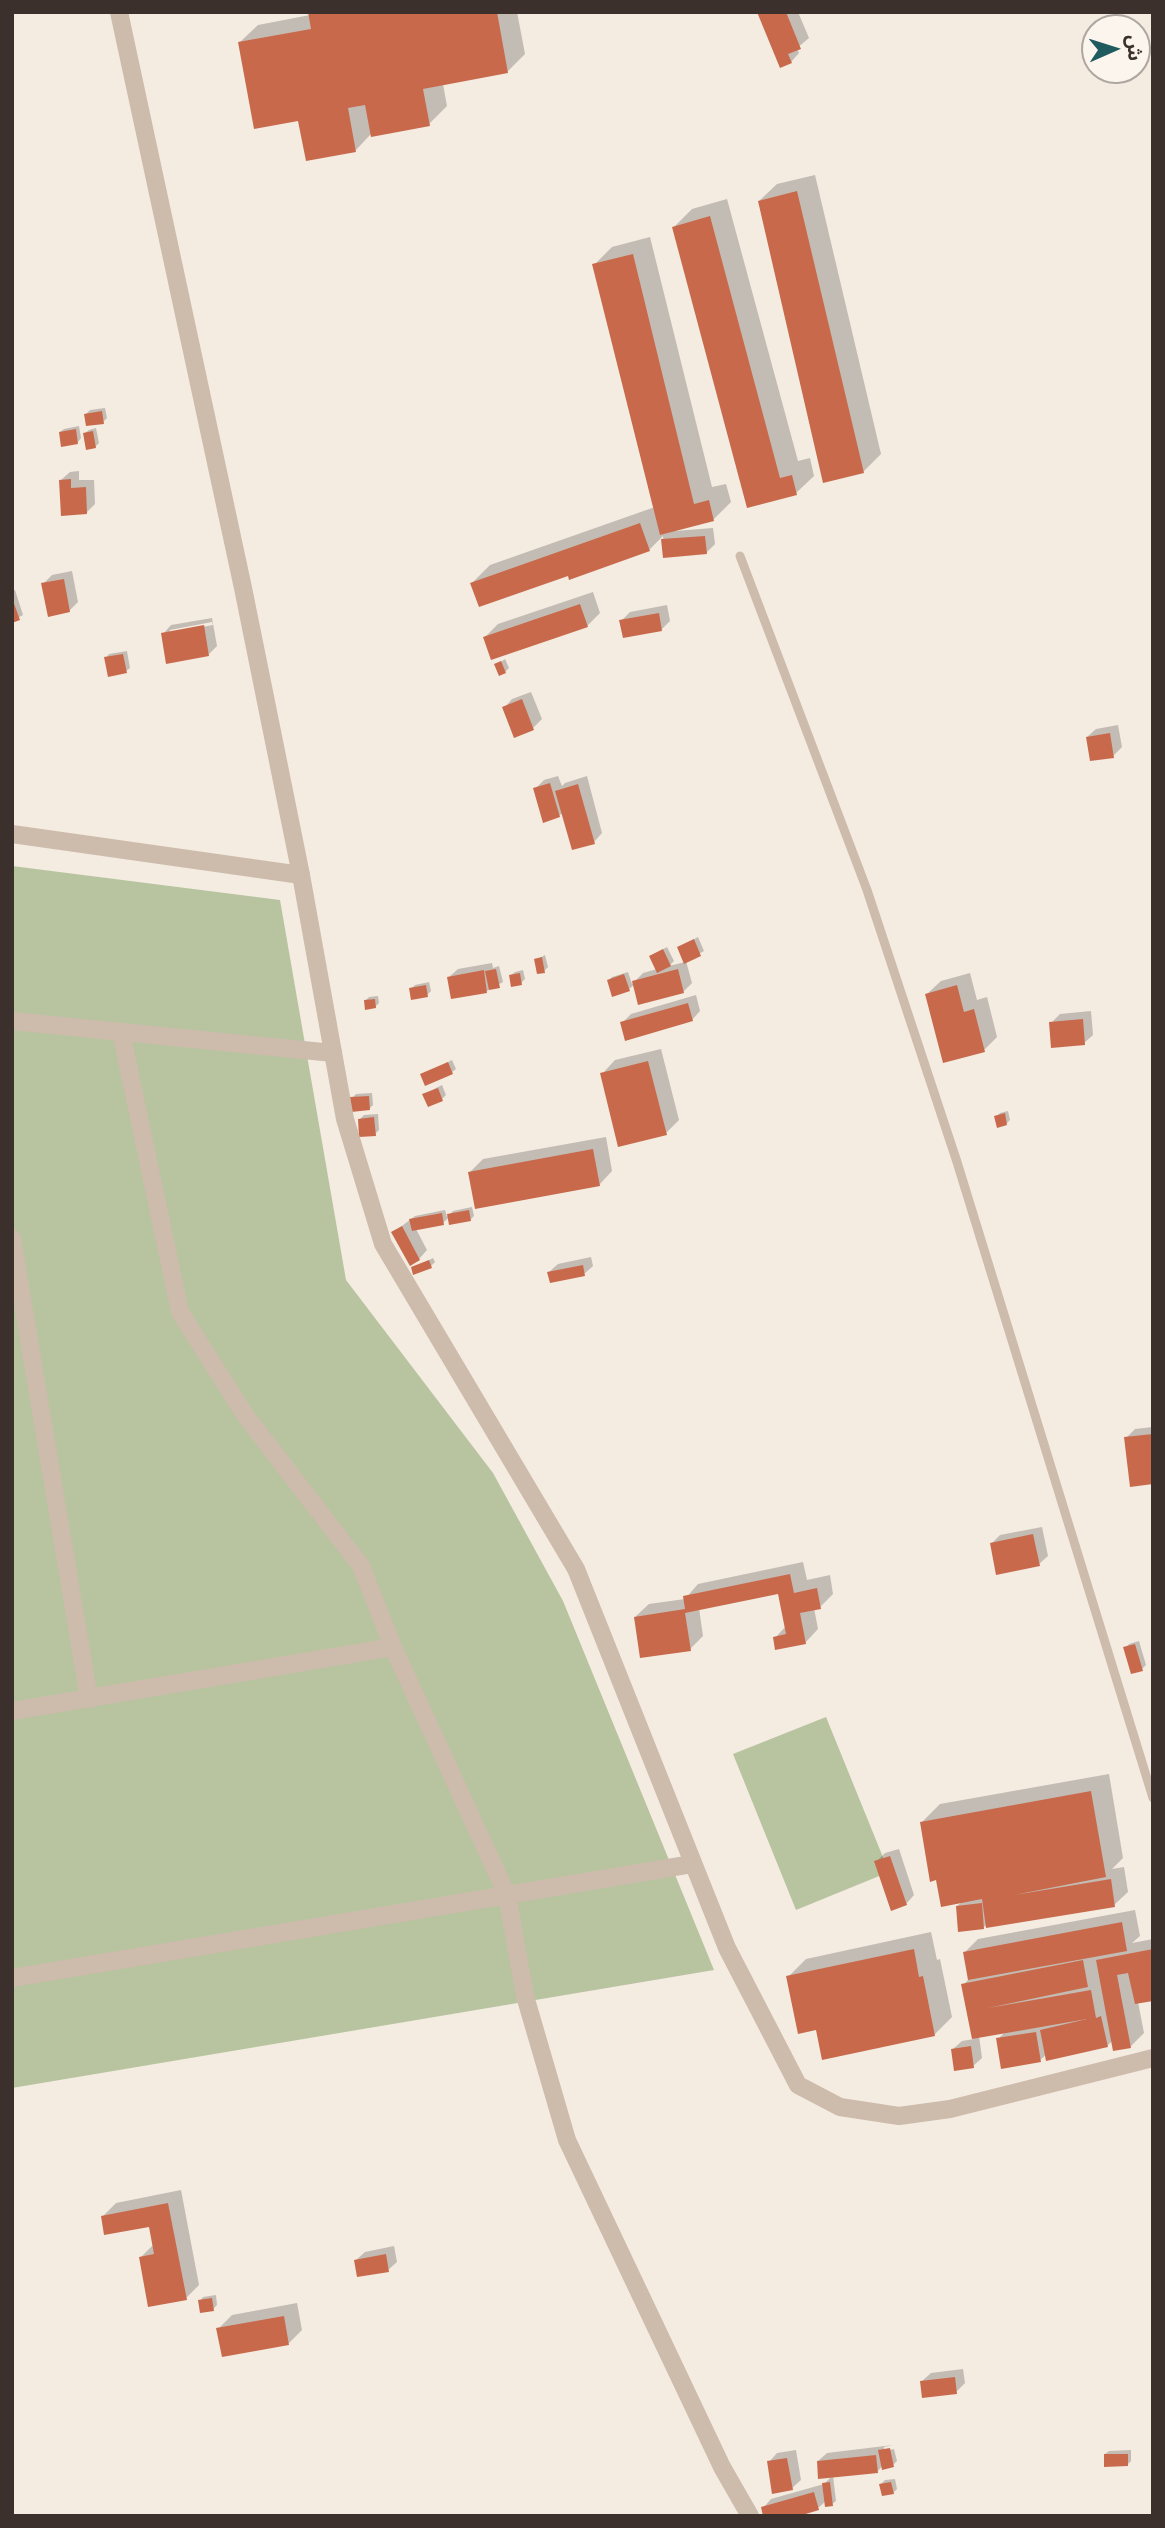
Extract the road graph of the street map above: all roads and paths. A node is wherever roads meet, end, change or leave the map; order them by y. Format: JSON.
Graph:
{"nodes":[{"id":1,"x":119,"y":12,"type":"edge"},
{"id":2,"x":740,"y":556,"type":"dead end"},
{"id":3,"x":12,"y":834,"type":"edge"},
{"id":4,"x":300,"y":875,"type":"junction"},
{"id":5,"x":12,"y":1021,"type":"edge"},
{"id":6,"x":121,"y":1032,"type":"junction"},
{"id":7,"x":333,"y":1053,"type":"junction"},
{"id":8,"x":12,"y":1238,"type":"edge"},
{"id":9,"x":393,"y":1647,"type":"junction"},
{"id":10,"x":89,"y":1699,"type":"junction"},
{"id":11,"x":12,"y":1711,"type":"edge"},
{"id":12,"x":1153,"y":1798,"type":"edge"},
{"id":13,"x":692,"y":1864,"type":"junction"},
{"id":14,"x":508,"y":1895,"type":"junction"},
{"id":15,"x":12,"y":1978,"type":"edge"},
{"id":16,"x":1153,"y":2059,"type":"edge"},
{"id":17,"x":750,"y":2516,"type":"edge"}],
"edges":[{"from":1,"to":4,"type":"street"},
{"from":2,"to":12,"type":"lane"},
{"from":3,"to":4,"type":"street"},
{"from":4,"to":7,"type":"street"},
{"from":5,"to":6,"type":"street"},
{"from":6,"to":7,"type":"street"},
{"from":6,"to":9,"type":"street"},
{"from":7,"to":13,"type":"street"},
{"from":8,"to":10,"type":"street"},
{"from":9,"to":10,"type":"street"},
{"from":9,"to":14,"type":"street"},
{"from":10,"to":11,"type":"street"},
{"from":13,"to":14,"type":"street"},
{"from":13,"to":16,"type":"street"},
{"from":14,"to":15,"type":"street"},
{"from":14,"to":17,"type":"street"}]}
